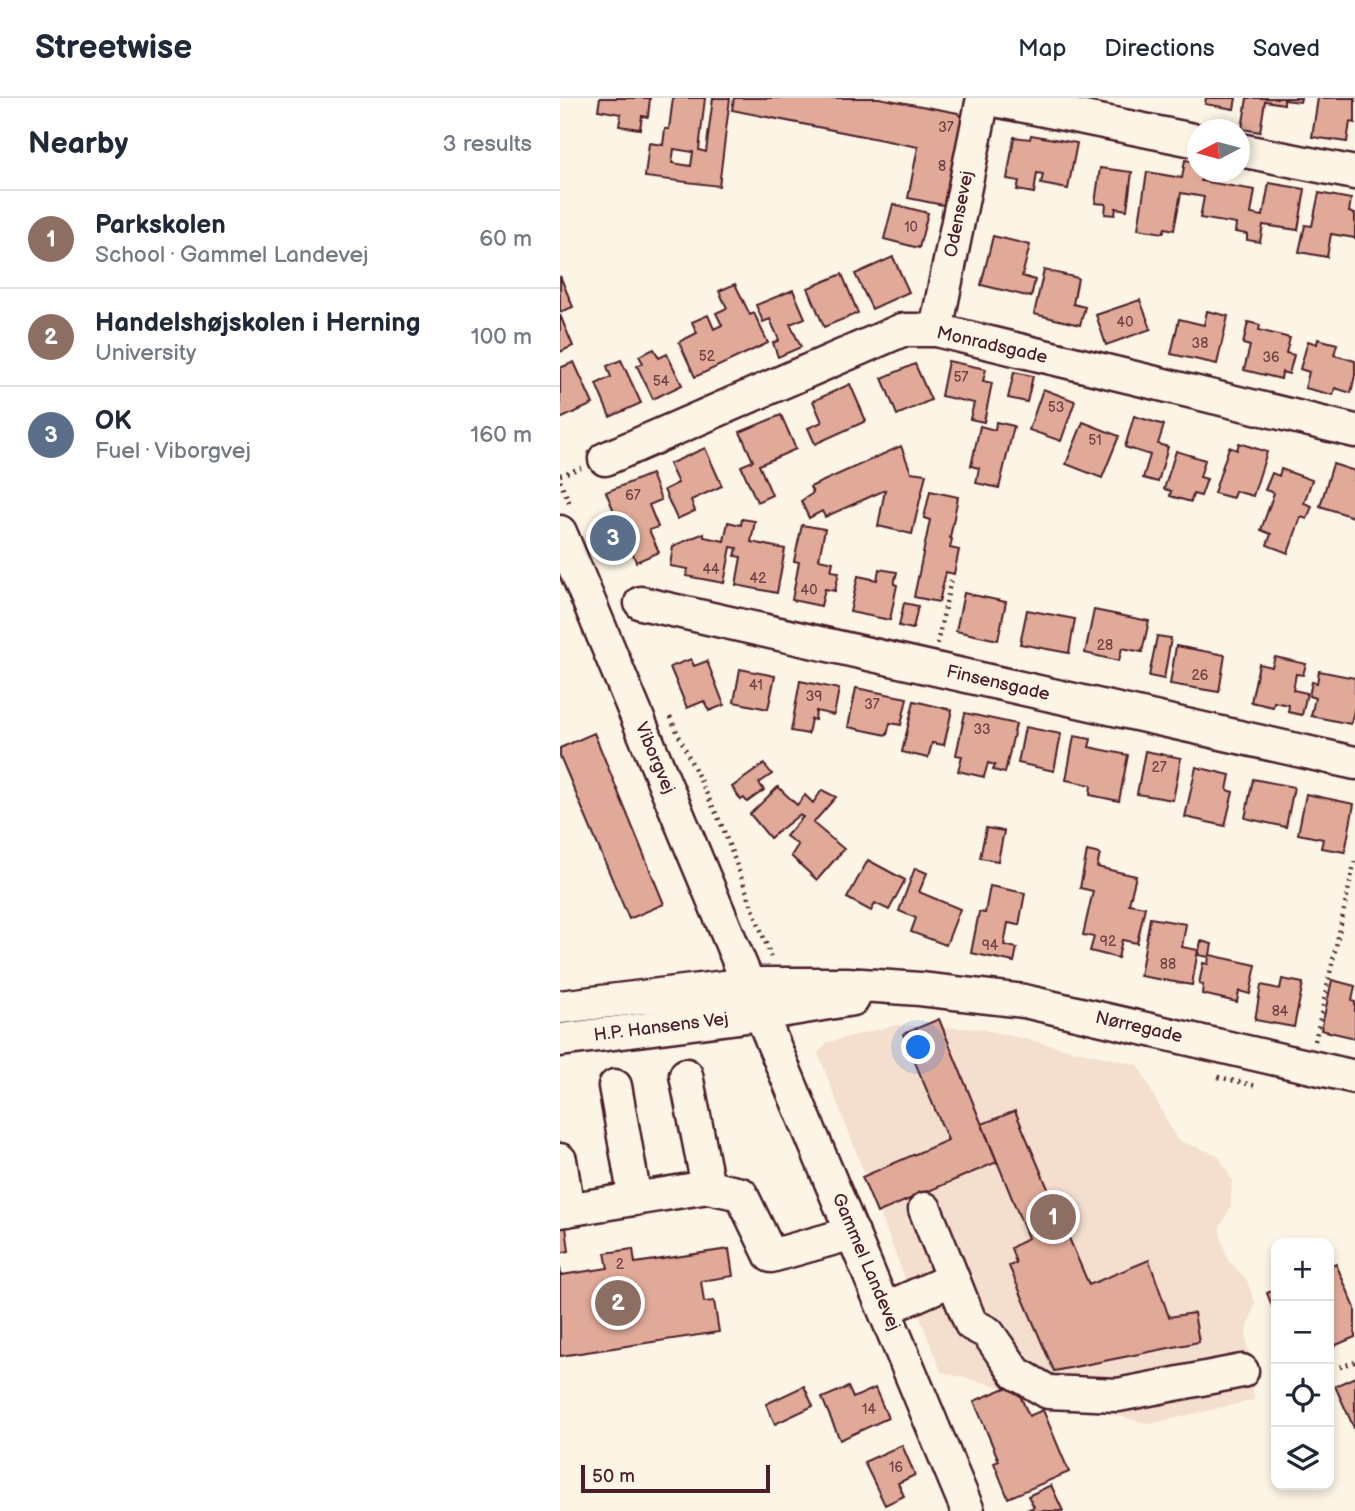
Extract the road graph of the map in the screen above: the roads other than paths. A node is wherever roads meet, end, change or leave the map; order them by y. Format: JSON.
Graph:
{"nodes":[{"id":1,"x":984,"y":98,"type":"edge"},
{"id":2,"x":1187,"y":139,"type":"edge"},
{"id":3,"x":1250,"y":152,"type":"edge"},
{"id":4,"x":1355,"y":173,"type":"edge"},
{"id":5,"x":936,"y":330,"type":"junction"},
{"id":6,"x":1355,"y":431,"type":"edge"},
{"id":7,"x":605,"y":459,"type":"dead end"},
{"id":8,"x":560,"y":532,"type":"edge"},
{"id":9,"x":641,"y":603,"type":"dead end"},
{"id":10,"x":1355,"y":764,"type":"edge"},
{"id":11,"x":750,"y":984,"type":"junction"},
{"id":12,"x":920,"y":989,"type":"junction"},
{"id":13,"x":560,"y":1007,"type":"edge"},
{"id":14,"x":762,"y":1014,"type":"junction"},
{"id":15,"x":560,"y":1040,"type":"edge"},
{"id":16,"x":686,"y":1075,"type":"dead end"},
{"id":17,"x":1355,"y":1077,"type":"edge"},
{"id":18,"x":615,"y":1086,"type":"dead end"},
{"id":19,"x":560,"y":1160,"type":"edge"},
{"id":20,"x":708,"y":1187,"type":"junction"},
{"id":21,"x":635,"y":1199,"type":"junction"},
{"id":22,"x":925,"y":1209,"type":"dead end"},
{"id":23,"x":564,"y":1211,"type":"edge"},
{"id":24,"x":853,"y":1233,"type":"junction"},
{"id":25,"x":953,"y":1279,"type":"junction"},
{"id":26,"x":885,"y":1308,"type":"junction"},
{"id":27,"x":1242,"y":1371,"type":"dead end"},
{"id":28,"x":968,"y":1511,"type":"edge"}],
"edges":[{"from":1,"to":2,"type":"street"},
{"from":1,"to":5,"type":"street","name":"Odensevej"},
{"from":3,"to":4,"type":"street"},
{"from":5,"to":6,"type":"street","name":"Monradsgade"},
{"from":5,"to":7,"type":"street","name":"Monradsgade"},
{"from":8,"to":11,"type":"street","name":"Viborgvej"},
{"from":9,"to":10,"type":"street","name":"Finsensgade"},
{"from":11,"to":12,"type":"street","name":"Nørregade"},
{"from":11,"to":13,"type":"street","name":"H.P. Hansens Vej"},
{"from":11,"to":14,"type":"street","name":"Viborgvej"},
{"from":12,"to":14,"type":"street","name":"Nørregade"},
{"from":12,"to":17,"type":"street","name":"Nørregade"},
{"from":14,"to":15,"type":"street","name":"H.P. Hansens Vej"},
{"from":14,"to":24,"type":"street","name":"Gammel Landevej"},
{"from":16,"to":20,"type":"street"},
{"from":18,"to":21,"type":"street"},
{"from":19,"to":23,"type":"street"},
{"from":20,"to":21,"type":"street"},
{"from":20,"to":24,"type":"street"},
{"from":21,"to":23,"type":"street"},
{"from":22,"to":25,"type":"street"},
{"from":24,"to":26,"type":"street","name":"Gammel Landevej"},
{"from":25,"to":26,"type":"street"},
{"from":25,"to":27,"type":"street"},
{"from":26,"to":28,"type":"street","name":"Gammel Landevej"}]}
